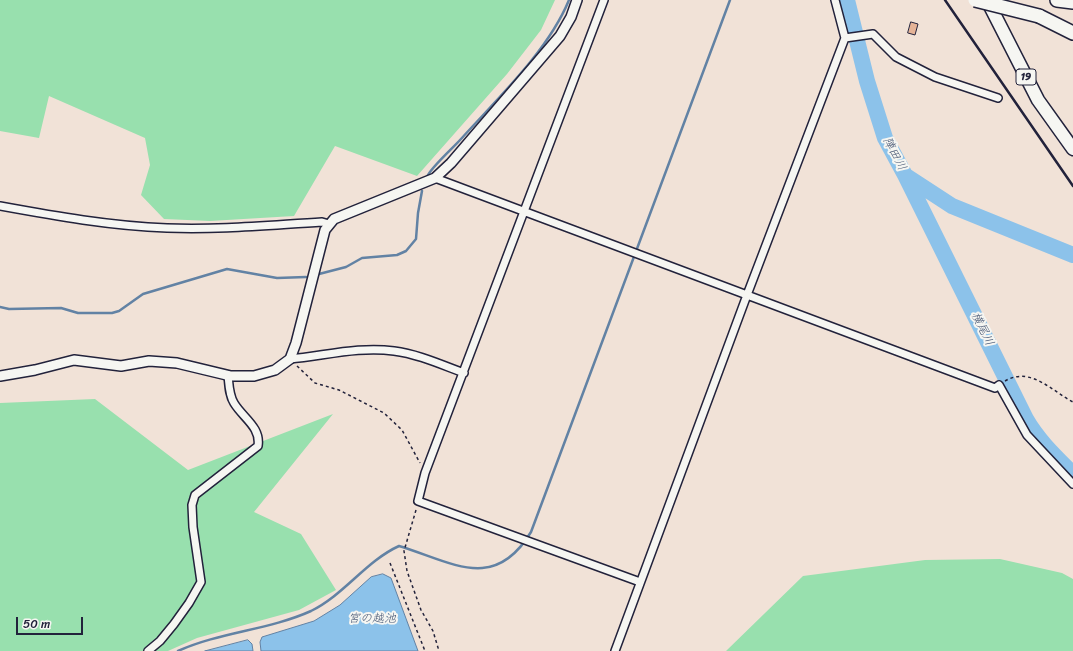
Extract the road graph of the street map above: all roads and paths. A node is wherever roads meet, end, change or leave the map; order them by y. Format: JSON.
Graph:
{"nodes":[{"id":1,"x":577,"y":0,"type":"edge"},
{"id":2,"x":604,"y":0,"type":"edge"},
{"id":3,"x":835,"y":0,"type":"edge"},
{"id":4,"x":975,"y":0,"type":"edge"},
{"id":5,"x":987,"y":0,"type":"edge"},
{"id":6,"x":1057,"y":0,"type":"edge"},
{"id":7,"x":1073,"y":2,"type":"edge"},
{"id":8,"x":1073,"y":33,"type":"edge"},
{"id":9,"x":848,"y":38,"type":"junction"},
{"id":10,"x":998,"y":98,"type":"dead end"},
{"id":11,"x":1073,"y":149,"type":"edge"},
{"id":12,"x":435,"y":178,"type":"junction"},
{"id":13,"x":0,"y":206,"type":"edge"},
{"id":14,"x":525,"y":212,"type":"junction"},
{"id":15,"x":329,"y":224,"type":"junction"},
{"id":16,"x":747,"y":294,"type":"junction"},
{"id":17,"x":290,"y":359,"type":"junction"},
{"id":18,"x":464,"y":373,"type":"junction"},
{"id":19,"x":0,"y":376,"type":"edge"},
{"id":20,"x":228,"y":376,"type":"junction"},
{"id":21,"x":1002,"y":383,"type":"dead end"},
{"id":22,"x":1073,"y":402,"type":"edge"},
{"id":23,"x":425,"y":473,"type":"junction"},
{"id":24,"x":1073,"y":484,"type":"edge"},
{"id":25,"x":418,"y":501,"type":"junction"},
{"id":26,"x":390,"y":563,"type":"dead end"},
{"id":27,"x":640,"y":582,"type":"junction"},
{"id":28,"x":148,"y":651,"type":"edge"},
{"id":29,"x":425,"y":651,"type":"edge"},
{"id":30,"x":438,"y":651,"type":"edge"},
{"id":31,"x":615,"y":651,"type":"edge"}],
"edges":[{"from":1,"to":12,"type":"street"},
{"from":2,"to":14,"type":"street"},
{"from":3,"to":9,"type":"street"},
{"from":4,"to":8,"type":"highway","bridge":true},
{"from":5,"to":11,"type":"main road","number":"19"},
{"from":6,"to":7,"type":"highway"},
{"from":9,"to":10,"type":"street"},
{"from":9,"to":16,"type":"street"},
{"from":12,"to":14,"type":"street"},
{"from":12,"to":15,"type":"street"},
{"from":13,"to":15,"type":"street"},
{"from":14,"to":16,"type":"street"},
{"from":14,"to":18,"type":"street"},
{"from":15,"to":17,"type":"street"},
{"from":16,"to":24,"type":"street"},
{"from":16,"to":27,"type":"street"},
{"from":17,"to":18,"type":"street"},
{"from":17,"to":20,"type":"street"},
{"from":17,"to":23,"type":"path"},
{"from":18,"to":23,"type":"street"},
{"from":19,"to":20,"type":"street"},
{"from":20,"to":28,"type":"street"},
{"from":21,"to":22,"type":"path"},
{"from":23,"to":25,"type":"street"},
{"from":25,"to":27,"type":"street"},
{"from":25,"to":30,"type":"path"},
{"from":26,"to":29,"type":"path"},
{"from":27,"to":31,"type":"street"}]}
